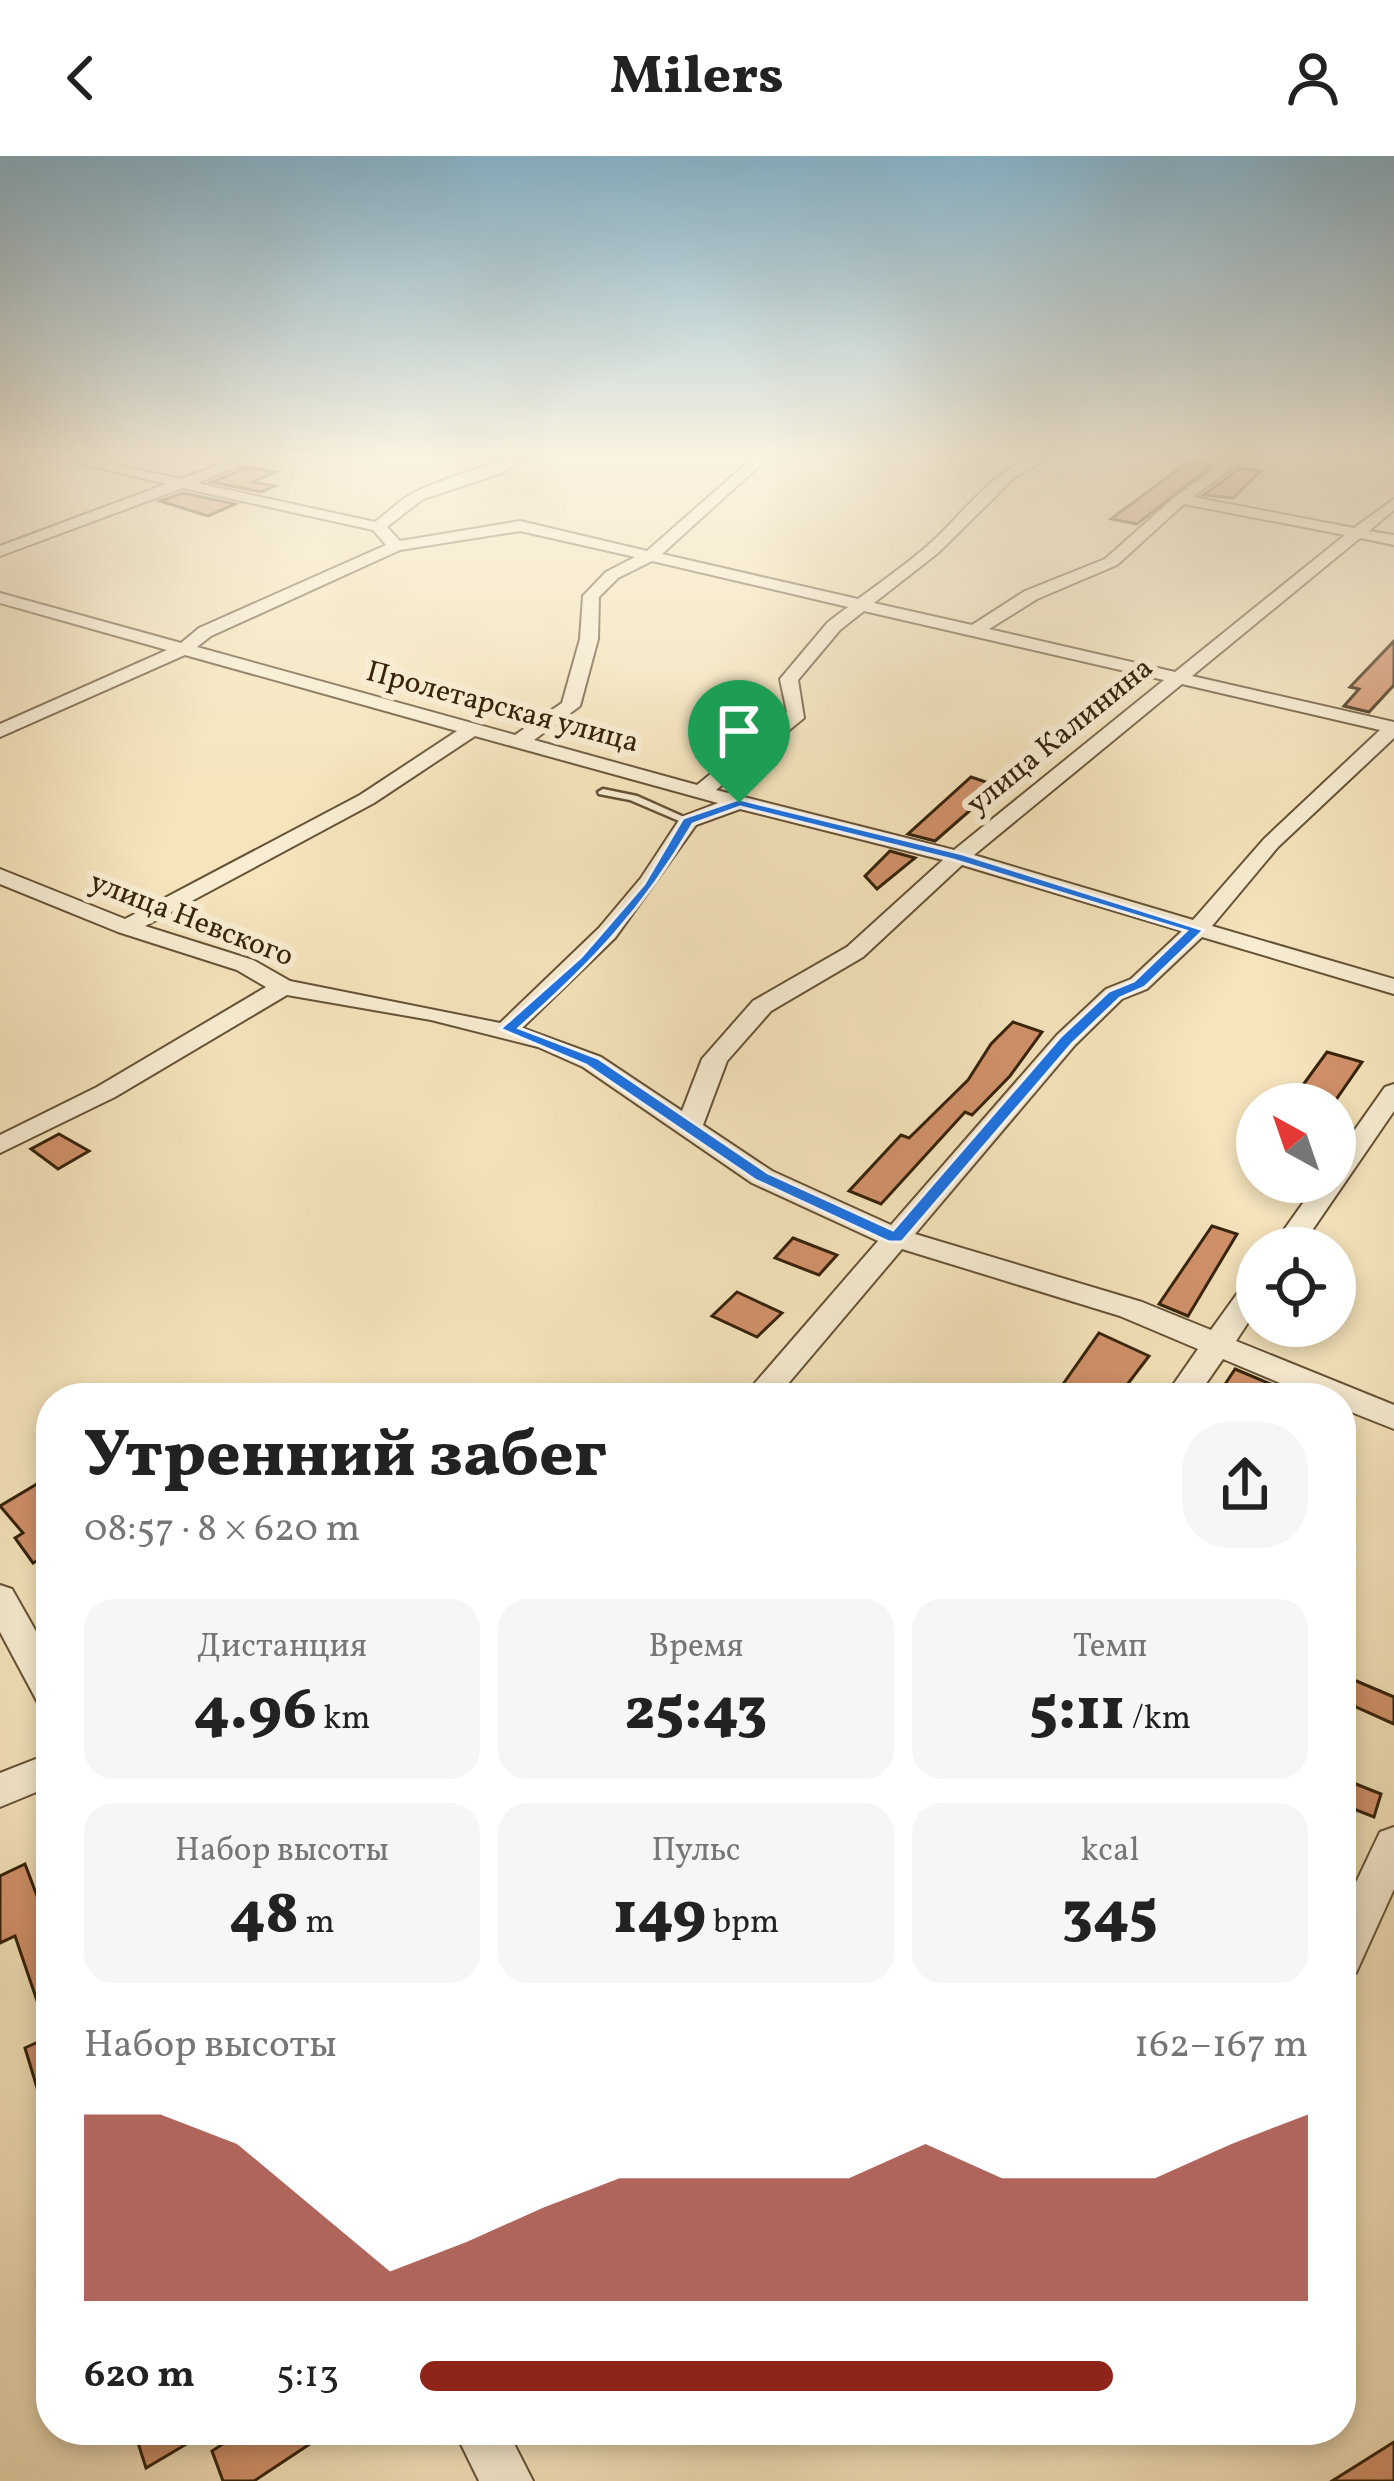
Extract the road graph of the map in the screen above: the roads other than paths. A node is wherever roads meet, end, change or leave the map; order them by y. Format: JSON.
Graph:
{"nodes":[{"id":1,"x":355,"y":564,"type":"edge"},
{"id":2,"x":633,"y":564,"type":"edge"},
{"id":3,"x":693,"y":564,"type":"edge"},
{"id":4,"x":914,"y":564,"type":"edge"},
{"id":5,"x":1106,"y":564,"type":"edge"},
{"id":6,"x":1320,"y":564,"type":"edge"},
{"id":7,"x":0,"y":598,"type":"edge"},
{"id":8,"x":866,"y":604,"type":"junction"},
{"id":9,"x":978,"y":629,"type":"junction"},
{"id":10,"x":184,"y":649,"type":"junction"},
{"id":11,"x":1179,"y":676,"type":"junction"},
{"id":12,"x":1394,"y":728,"type":"edge"},
{"id":13,"x":472,"y":729,"type":"junction"},
{"id":14,"x":0,"y":731,"type":"edge"},
{"id":15,"x":518,"y":742,"type":"junction"},
{"id":16,"x":604,"y":792,"type":"dead end"},
{"id":17,"x":701,"y":793,"type":"junction"},
{"id":18,"x":739,"y":803,"type":"junction"},
{"id":19,"x":688,"y":821,"type":"junction"},
{"id":20,"x":958,"y":857,"type":"junction"},
{"id":21,"x":0,"y":876,"type":"edge"},
{"id":22,"x":126,"y":927,"type":"junction"},
{"id":23,"x":1196,"y":930,"type":"junction"},
{"id":24,"x":283,"y":987,"type":"junction"},
{"id":25,"x":1394,"y":987,"type":"edge"},
{"id":26,"x":508,"y":1029,"type":"junction"},
{"id":27,"x":1394,"y":1092,"type":"edge"},
{"id":28,"x":688,"y":1130,"type":"junction"},
{"id":29,"x":0,"y":1145,"type":"edge"},
{"id":30,"x":1356,"y":1148,"type":"edge"},
{"id":31,"x":896,"y":1238,"type":"junction"},
{"id":32,"x":1236,"y":1316,"type":"edge"},
{"id":33,"x":1218,"y":1341,"type":"junction"},
{"id":34,"x":771,"y":1383,"type":"edge"},
{"id":35,"x":1190,"y":1383,"type":"edge"},
{"id":36,"x":1314,"y":1383,"type":"edge"},
{"id":37,"x":1356,"y":1401,"type":"edge"},
{"id":38,"x":1394,"y":1418,"type":"edge"},
{"id":39,"x":0,"y":1599,"type":"edge"},
{"id":40,"x":36,"y":1665,"type":"edge"},
{"id":41,"x":36,"y":1775,"type":"edge"},
{"id":42,"x":0,"y":1790,"type":"edge"},
{"id":43,"x":1394,"y":1845,"type":"edge"},
{"id":44,"x":1356,"y":1927,"type":"edge"},
{"id":45,"x":488,"y":2445,"type":"edge"},
{"id":46,"x":508,"y":2481,"type":"edge"}],
"edges":[{"from":1,"to":10,"type":"street"},
{"from":2,"to":15,"type":"street"},
{"from":3,"to":8,"type":"street"},
{"from":4,"to":8,"type":"street"},
{"from":5,"to":9,"type":"street"},
{"from":6,"to":11,"type":"street","name":"улица Калинина"},
{"from":7,"to":10,"type":"street","name":"Пролетарская улица"},
{"from":8,"to":9,"type":"street"},
{"from":8,"to":17,"type":"street"},
{"from":9,"to":11,"type":"street"},
{"from":10,"to":13,"type":"street","name":"Пролетарская улица"},
{"from":10,"to":14,"type":"street"},
{"from":11,"to":12,"type":"street"},
{"from":11,"to":20,"type":"street","name":"улица Калинина"},
{"from":12,"to":23,"type":"street"},
{"from":13,"to":15,"type":"street","name":"Пролетарская улица"},
{"from":13,"to":22,"type":"street"},
{"from":15,"to":17,"type":"street","name":"Пролетарская улица"},
{"from":16,"to":19,"type":"lane"},
{"from":17,"to":18,"type":"street","name":"Пролетарская улица"},
{"from":18,"to":19,"type":"street"},
{"from":18,"to":20,"type":"street","name":"Пролетарская улица"},
{"from":19,"to":26,"type":"street"},
{"from":20,"to":23,"type":"street","name":"Пролетарская улица"},
{"from":20,"to":28,"type":"street","name":"улица Калинина"},
{"from":21,"to":22,"type":"street","name":"улица Невского"},
{"from":22,"to":24,"type":"street","name":"улица Невского"},
{"from":23,"to":25,"type":"street","name":"Пролетарская улица"},
{"from":23,"to":31,"type":"street"},
{"from":24,"to":26,"type":"street","name":"улица Невского"},
{"from":24,"to":29,"type":"street"},
{"from":26,"to":28,"type":"street","name":"улица Невского"},
{"from":27,"to":30,"type":"street"},
{"from":28,"to":31,"type":"street","name":"улица Невского"},
{"from":31,"to":33,"type":"street","name":"улица Невского"},
{"from":31,"to":34,"type":"street"},
{"from":32,"to":33,"type":"street"},
{"from":33,"to":35,"type":"street"},
{"from":33,"to":36,"type":"street","name":"улица Невского"},
{"from":37,"to":38,"type":"street","name":"улица Невского"},
{"from":39,"to":40,"type":"street"},
{"from":41,"to":42,"type":"street"},
{"from":43,"to":44,"type":"street"},
{"from":45,"to":46,"type":"street"}]}
